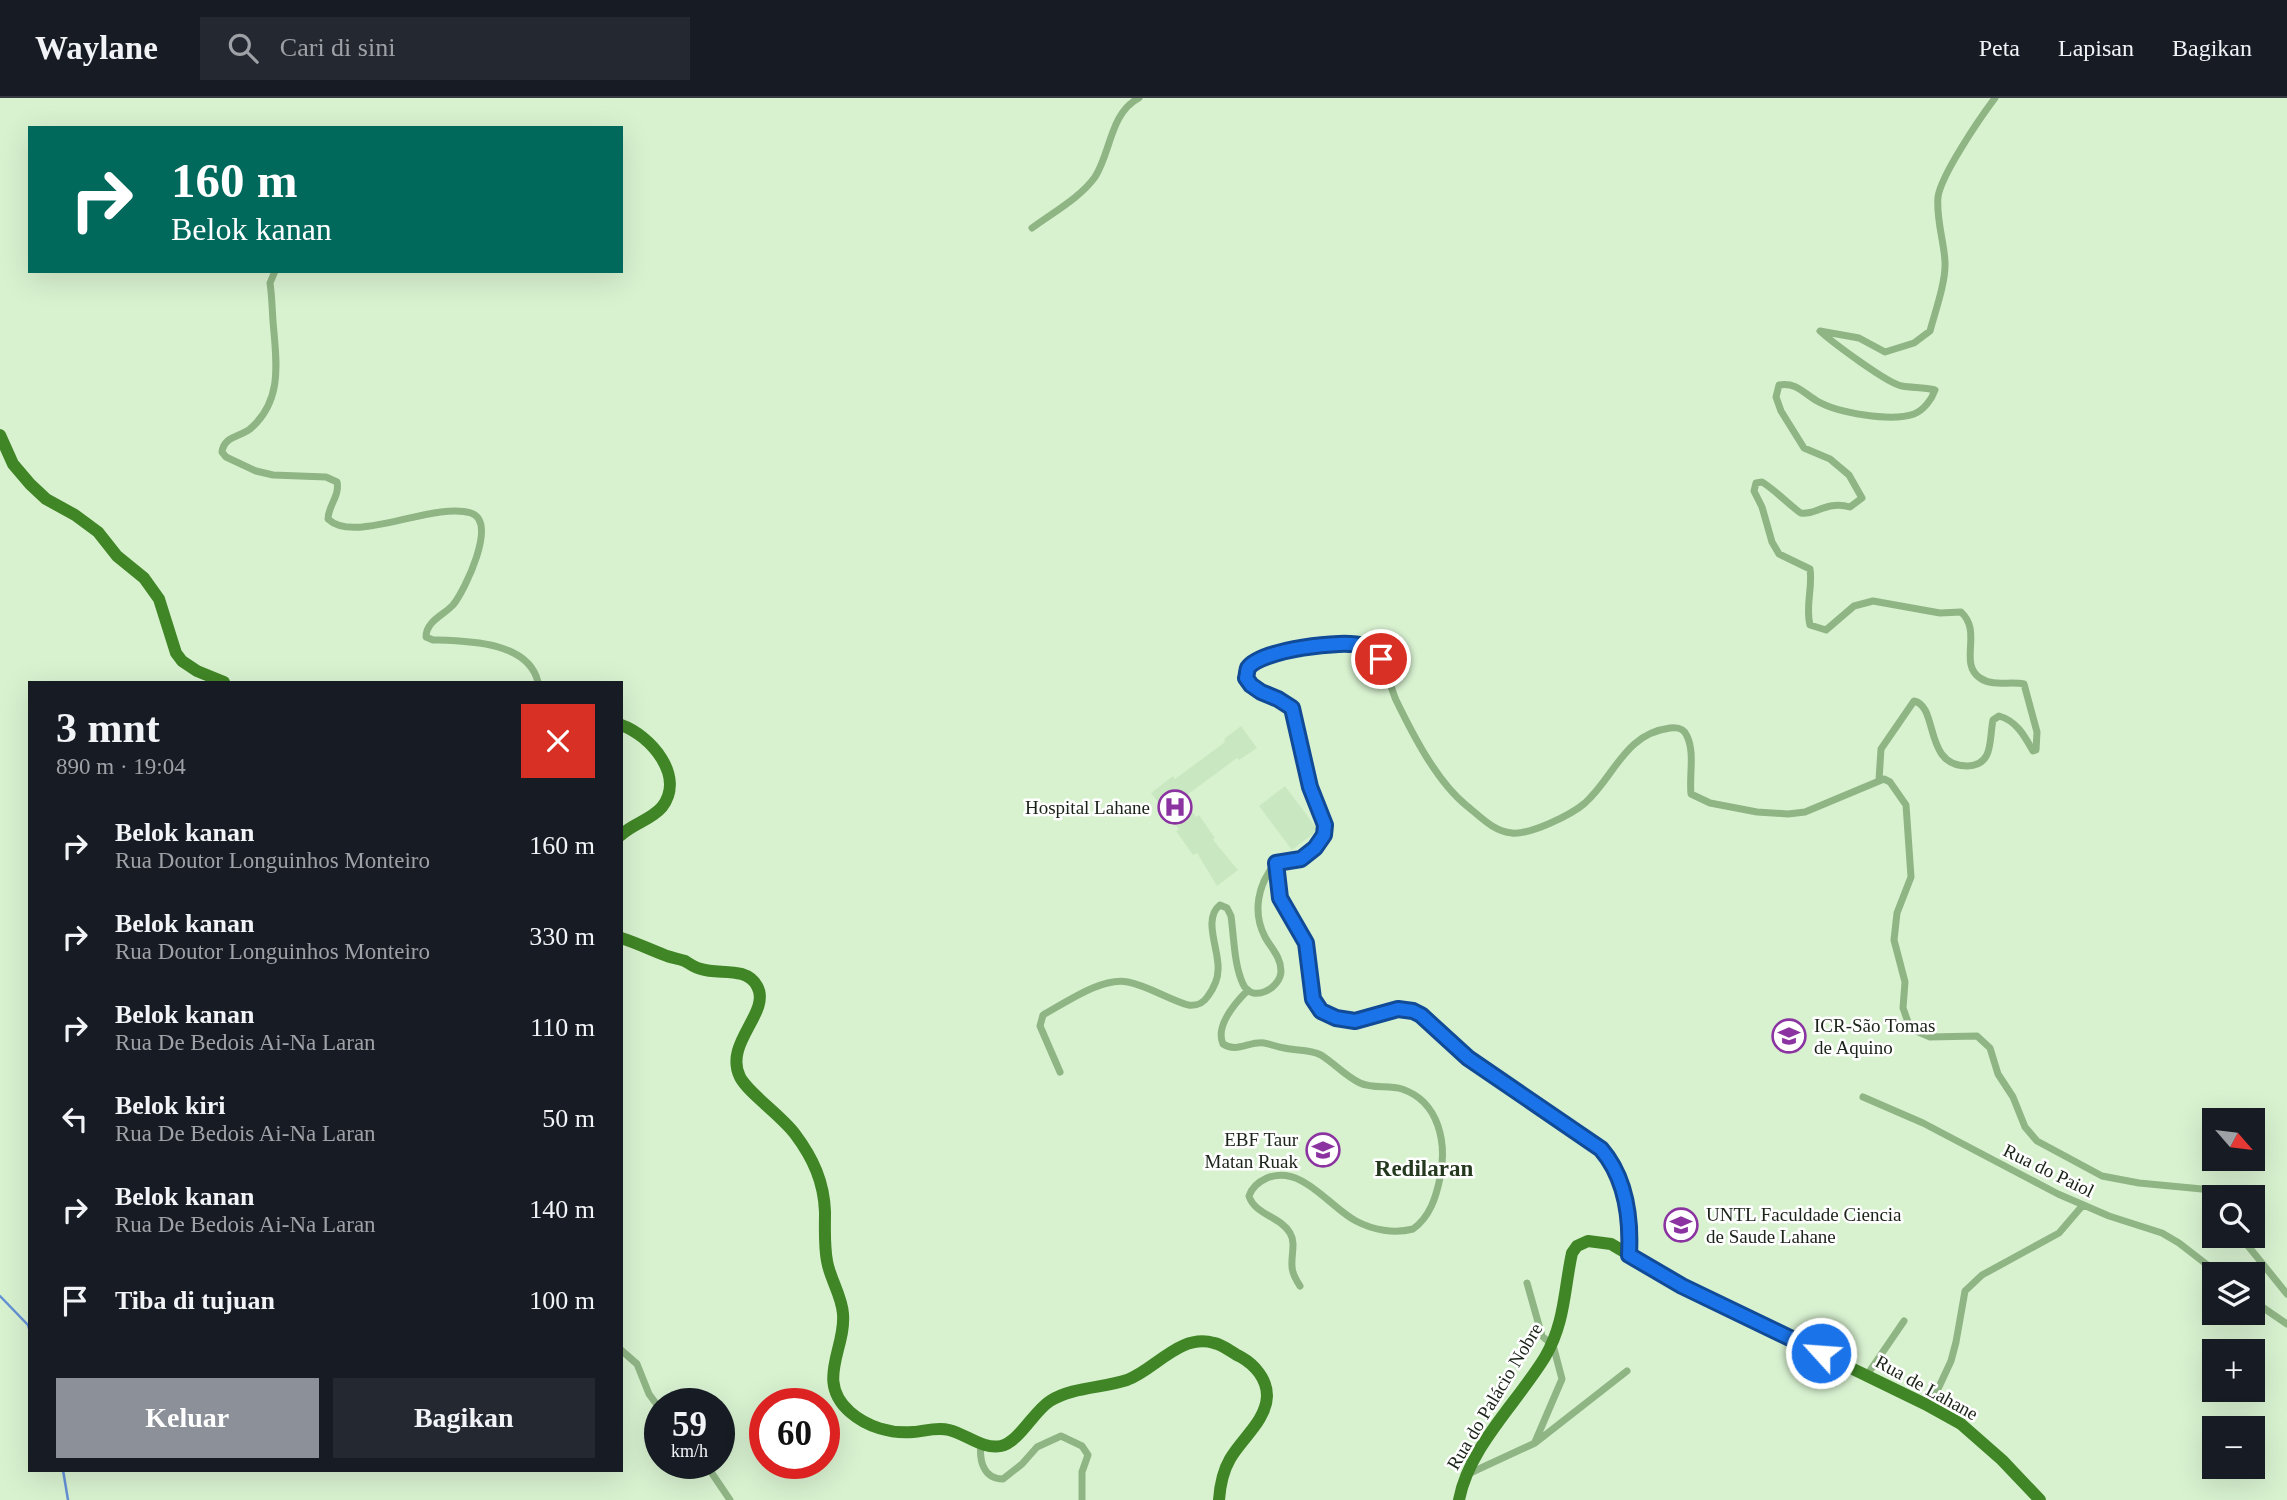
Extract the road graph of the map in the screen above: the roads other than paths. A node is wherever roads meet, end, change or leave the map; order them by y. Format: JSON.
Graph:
{"nodes":[{"id":1,"x":1139,"y":98,"type":"edge"},
{"id":2,"x":1995,"y":98,"type":"edge"},
{"id":3,"x":1032,"y":228,"type":"dead end"},
{"id":4,"x":274,"y":273,"type":"edge"},
{"id":5,"x":0,"y":435,"type":"edge"},
{"id":6,"x":222,"y":681,"type":"edge"},
{"id":7,"x":538,"y":681,"type":"edge"},
{"id":8,"x":623,"y":726,"type":"edge"},
{"id":9,"x":1878,"y":780,"type":"junction"},
{"id":10,"x":623,"y":833,"type":"edge"},
{"id":11,"x":1276,"y":863,"type":"junction"},
{"id":12,"x":623,"y":939,"type":"edge"},
{"id":13,"x":1248,"y":990,"type":"junction"},
{"id":14,"x":1060,"y":1072,"type":"dead end"},
{"id":15,"x":1863,"y":1097,"type":"dead end"},
{"id":16,"x":2202,"y":1189,"type":"edge"},
{"id":17,"x":2083,"y":1205,"type":"junction"},
{"id":18,"x":2250,"y":1248,"type":"edge"},
{"id":19,"x":1629,"y":1255,"type":"junction"},
{"id":20,"x":2204,"y":1262,"type":"edge"},
{"id":21,"x":1527,"y":1283,"type":"dead end"},
{"id":22,"x":1300,"y":1286,"type":"dead end"},
{"id":23,"x":2287,"y":1294,"type":"edge"},
{"id":24,"x":2265,"y":1309,"type":"edge"},
{"id":25,"x":1904,"y":1321,"type":"dead end"},
{"id":26,"x":2287,"y":1324,"type":"edge"},
{"id":27,"x":1551,"y":1343,"type":"junction"},
{"id":28,"x":623,"y":1352,"type":"edge"},
{"id":29,"x":1627,"y":1371,"type":"dead end"},
{"id":30,"x":1867,"y":1375,"type":"junction"},
{"id":31,"x":647,"y":1388,"type":"edge"},
{"id":32,"x":1924,"y":1404,"type":"junction"},
{"id":33,"x":981,"y":1443,"type":"junction"},
{"id":34,"x":1535,"y":1443,"type":"junction"},
{"id":35,"x":1464,"y":1476,"type":"junction"},
{"id":36,"x":716,"y":1479,"type":"edge"},
{"id":37,"x":730,"y":1500,"type":"edge"},
{"id":38,"x":1083,"y":1500,"type":"edge"},
{"id":39,"x":1219,"y":1500,"type":"edge"},
{"id":40,"x":1459,"y":1500,"type":"edge"},
{"id":41,"x":2040,"y":1500,"type":"edge"}],
"edges":[{"from":1,"to":3,"type":"street"},
{"from":2,"to":9,"type":"street"},
{"from":4,"to":7,"type":"street"},
{"from":5,"to":6,"type":"main road"},
{"from":8,"to":10,"type":"main road"},
{"from":9,"to":11,"type":"street"},
{"from":9,"to":16,"type":"street"},
{"from":11,"to":13,"type":"street"},
{"from":11,"to":19,"type":"street"},
{"from":12,"to":33,"type":"main road"},
{"from":13,"to":14,"type":"street"},
{"from":13,"to":22,"type":"street"},
{"from":15,"to":17,"type":"street","name":"Rua do Paiol"},
{"from":17,"to":20,"type":"street","name":"Rua do Paiol"},
{"from":17,"to":32,"type":"street"},
{"from":18,"to":23,"type":"street"},
{"from":19,"to":27,"type":"main road","name":"Rua do Palácio Nobre"},
{"from":19,"to":30,"type":"main road","name":"Rua de Lahane"},
{"from":21,"to":27,"type":"street"},
{"from":24,"to":26,"type":"street"},
{"from":25,"to":30,"type":"street"},
{"from":27,"to":34,"type":"street"},
{"from":27,"to":35,"type":"main road","name":"Rua do Palácio Nobre"},
{"from":28,"to":31,"type":"street"},
{"from":29,"to":34,"type":"street"},
{"from":30,"to":32,"type":"main road","name":"Rua de Lahane"},
{"from":32,"to":41,"type":"main road","name":"Rua de Lahane"},
{"from":33,"to":38,"type":"street"},
{"from":33,"to":39,"type":"main road"},
{"from":34,"to":35,"type":"street"},
{"from":35,"to":40,"type":"main road","name":"Rua do Palácio Nobre"},
{"from":36,"to":37,"type":"street"}]}
